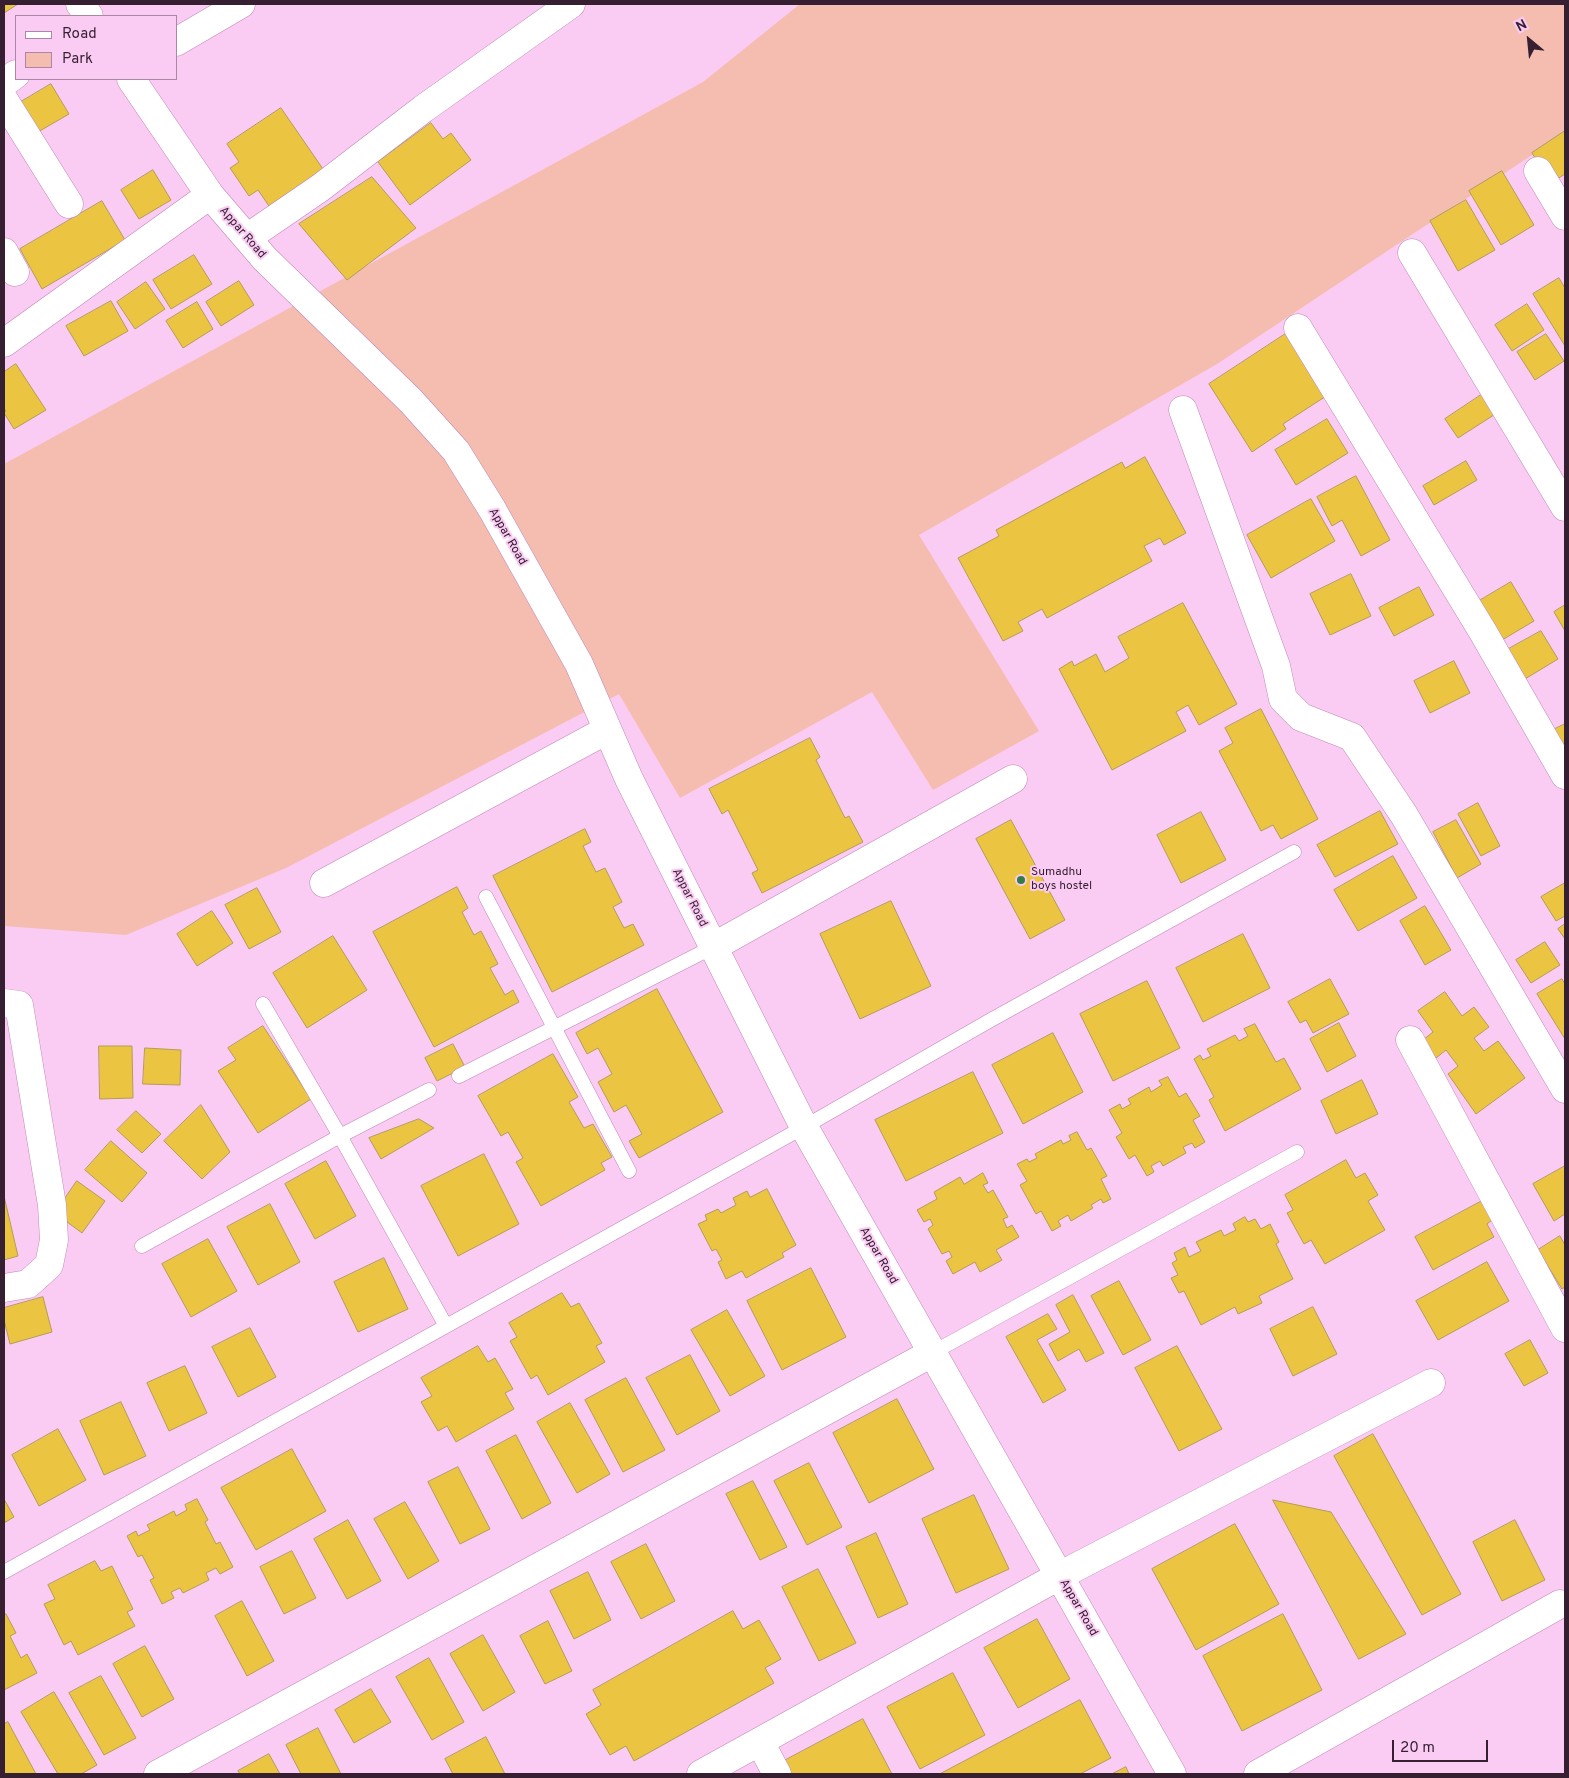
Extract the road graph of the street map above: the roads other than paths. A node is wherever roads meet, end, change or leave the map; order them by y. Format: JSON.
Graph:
{"nodes":[{"id":1,"x":80,"y":4,"type":"edge"},
{"id":2,"x":241,"y":4,"type":"edge"},
{"id":3,"x":571,"y":4,"type":"edge"},
{"id":4,"x":87,"y":15,"type":"edge"},
{"id":5,"x":178,"y":41,"type":"edge"},
{"id":6,"x":15,"y":75,"type":"edge"},
{"id":7,"x":132,"y":80,"type":"edge"},
{"id":8,"x":4,"y":82,"type":"edge"},
{"id":9,"x":4,"y":100,"type":"edge"},
{"id":10,"x":1538,"y":171,"type":"dead end"},
{"id":11,"x":210,"y":195,"type":"junction"},
{"id":12,"x":69,"y":204,"type":"dead end"},
{"id":13,"x":1565,"y":216,"type":"edge"},
{"id":14,"x":247,"y":238,"type":"junction"},
{"id":15,"x":1412,"y":253,"type":"dead end"},
{"id":16,"x":1298,"y":328,"type":"dead end"},
{"id":17,"x":4,"y":344,"type":"edge"},
{"id":18,"x":1183,"y":410,"type":"dead end"},
{"id":19,"x":1565,"y":507,"type":"edge"},
{"id":20,"x":607,"y":730,"type":"junction"},
{"id":21,"x":1565,"y":775,"type":"edge"},
{"id":22,"x":1013,"y":779,"type":"dead end"},
{"id":23,"x":1294,"y":852,"type":"dead end"},
{"id":24,"x":324,"y":883,"type":"dead end"},
{"id":25,"x":486,"y":897,"type":"dead end"},
{"id":26,"x":713,"y":947,"type":"junction"},
{"id":27,"x":4,"y":1003,"type":"edge"},
{"id":28,"x":263,"y":1004,"type":"dead end"},
{"id":29,"x":554,"y":1028,"type":"junction"},
{"id":30,"x":1410,"y":1040,"type":"dead end"},
{"id":31,"x":459,"y":1076,"type":"dead end"},
{"id":32,"x":1565,"y":1089,"type":"edge"},
{"id":33,"x":429,"y":1090,"type":"dead end"},
{"id":34,"x":804,"y":1127,"type":"junction"},
{"id":35,"x":340,"y":1136,"type":"junction"},
{"id":36,"x":1297,"y":1152,"type":"dead end"},
{"id":37,"x":629,"y":1171,"type":"dead end"},
{"id":38,"x":142,"y":1246,"type":"dead end"},
{"id":39,"x":4,"y":1288,"type":"edge"},
{"id":40,"x":446,"y":1326,"type":"junction"},
{"id":41,"x":1565,"y":1328,"type":"edge"},
{"id":42,"x":932,"y":1353,"type":"junction"},
{"id":43,"x":1431,"y":1383,"type":"dead end"},
{"id":44,"x":4,"y":1572,"type":"edge"},
{"id":45,"x":1059,"y":1576,"type":"junction"},
{"id":46,"x":1560,"y":1604,"type":"dead end"},
{"id":47,"x":760,"y":1742,"type":"junction"},
{"id":48,"x":158,"y":1774,"type":"edge"},
{"id":49,"x":701,"y":1774,"type":"edge"},
{"id":50,"x":777,"y":1774,"type":"edge"},
{"id":51,"x":1172,"y":1774,"type":"edge"},
{"id":52,"x":1258,"y":1774,"type":"edge"}],
"edges":[{"from":1,"to":4,"type":"street"},
{"from":2,"to":5,"type":"street"},
{"from":3,"to":14,"type":"street"},
{"from":6,"to":8,"type":"street"},
{"from":7,"to":11,"type":"street","name":"Appar Road"},
{"from":9,"to":12,"type":"street"},
{"from":10,"to":13,"type":"street"},
{"from":11,"to":14,"type":"street","name":"Appar Road"},
{"from":11,"to":17,"type":"street"},
{"from":14,"to":20,"type":"street","name":"Appar Road"},
{"from":15,"to":19,"type":"street"},
{"from":16,"to":21,"type":"street"},
{"from":18,"to":32,"type":"street"},
{"from":20,"to":24,"type":"street"},
{"from":20,"to":26,"type":"street","name":"Appar Road"},
{"from":22,"to":26,"type":"street"},
{"from":23,"to":34,"type":"lane"},
{"from":25,"to":29,"type":"lane"},
{"from":26,"to":29,"type":"lane"},
{"from":26,"to":34,"type":"street","name":"Appar Road"},
{"from":27,"to":39,"type":"street"},
{"from":28,"to":35,"type":"lane"},
{"from":29,"to":31,"type":"lane"},
{"from":29,"to":37,"type":"lane"},
{"from":30,"to":41,"type":"street"},
{"from":33,"to":35,"type":"lane"},
{"from":34,"to":40,"type":"lane"},
{"from":34,"to":42,"type":"street","name":"Appar Road"},
{"from":35,"to":38,"type":"lane"},
{"from":35,"to":40,"type":"lane"},
{"from":36,"to":42,"type":"lane"},
{"from":40,"to":44,"type":"lane"},
{"from":42,"to":45,"type":"street","name":"Appar Road"},
{"from":42,"to":48,"type":"street"},
{"from":43,"to":45,"type":"street"},
{"from":45,"to":47,"type":"street"},
{"from":45,"to":51,"type":"street","name":"Appar Road"},
{"from":46,"to":52,"type":"street"},
{"from":47,"to":49,"type":"street"},
{"from":47,"to":50,"type":"street"}]}
